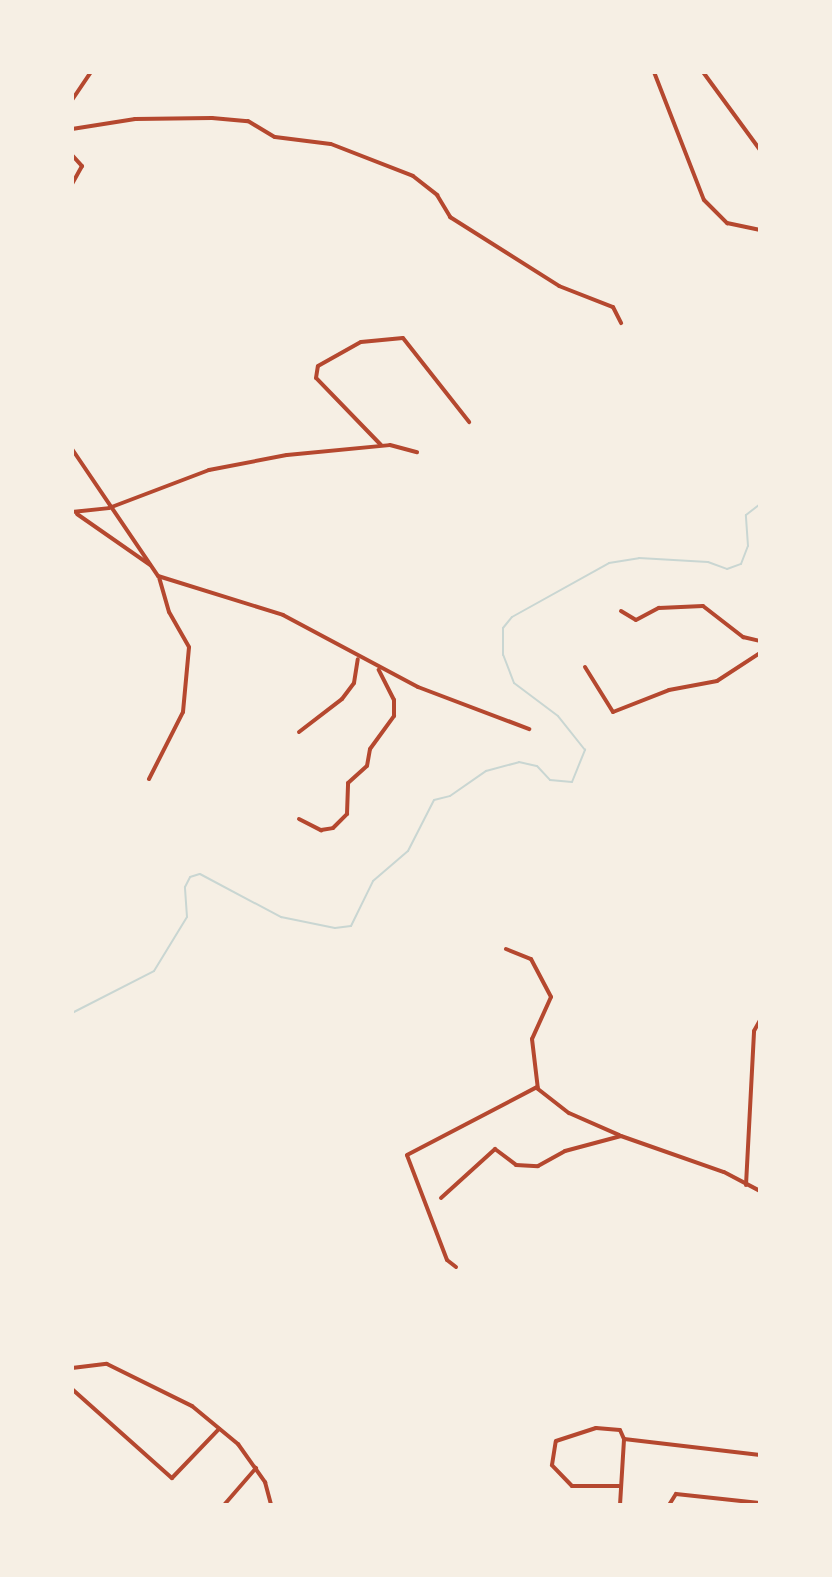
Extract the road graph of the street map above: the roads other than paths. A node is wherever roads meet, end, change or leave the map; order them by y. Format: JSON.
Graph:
{"nodes":[{"id":1,"x":91,"y":72,"type":"edge"},
{"id":2,"x":654,"y":72,"type":"edge"},
{"id":3,"x":703,"y":72,"type":"edge"},
{"id":4,"x":72,"y":100,"type":"edge"},
{"id":5,"x":72,"y":129,"type":"edge"},
{"id":6,"x":760,"y":150,"type":"edge"},
{"id":7,"x":72,"y":155,"type":"edge"},
{"id":8,"x":72,"y":184,"type":"edge"},
{"id":9,"x":760,"y":230,"type":"edge"},
{"id":10,"x":621,"y":323,"type":"dead end"},
{"id":11,"x":469,"y":422,"type":"dead end"},
{"id":12,"x":381,"y":445,"type":"junction"},
{"id":13,"x":72,"y":449,"type":"edge"},
{"id":14,"x":417,"y":452,"type":"dead end"},
{"id":15,"x":109,"y":508,"type":"junction"},
{"id":16,"x":74,"y":512,"type":"edge"},
{"id":17,"x":150,"y":565,"type":"junction"},
{"id":18,"x":158,"y":576,"type":"junction"},
{"id":19,"x":621,"y":611,"type":"dead end"},
{"id":20,"x":760,"y":641,"type":"edge"},
{"id":21,"x":760,"y":653,"type":"edge"},
{"id":22,"x":358,"y":659,"type":"junction"},
{"id":23,"x":585,"y":667,"type":"dead end"},
{"id":24,"x":378,"y":668,"type":"junction"},
{"id":25,"x":529,"y":729,"type":"dead end"},
{"id":26,"x":299,"y":732,"type":"dead end"},
{"id":27,"x":149,"y":779,"type":"dead end"},
{"id":28,"x":299,"y":819,"type":"dead end"},
{"id":29,"x":506,"y":949,"type":"dead end"},
{"id":30,"x":760,"y":1020,"type":"edge"},
{"id":31,"x":537,"y":1087,"type":"junction"},
{"id":32,"x":621,"y":1136,"type":"junction"},
{"id":33,"x":746,"y":1185,"type":"junction"},
{"id":34,"x":760,"y":1191,"type":"edge"},
{"id":35,"x":441,"y":1198,"type":"dead end"},
{"id":36,"x":456,"y":1267,"type":"dead end"},
{"id":37,"x":72,"y":1368,"type":"edge"},
{"id":38,"x":72,"y":1389,"type":"edge"},
{"id":39,"x":219,"y":1429,"type":"junction"},
{"id":40,"x":624,"y":1439,"type":"junction"},
{"id":41,"x":760,"y":1455,"type":"edge"},
{"id":42,"x":256,"y":1468,"type":"junction"},
{"id":43,"x":619,"y":1486,"type":"junction"},
{"id":44,"x":760,"y":1503,"type":"edge"},
{"id":45,"x":224,"y":1505,"type":"edge"},
{"id":46,"x":271,"y":1505,"type":"edge"},
{"id":47,"x":620,"y":1505,"type":"edge"},
{"id":48,"x":669,"y":1505,"type":"edge"}],
"edges":[{"from":1,"to":4,"type":"street"},
{"from":2,"to":9,"type":"street"},
{"from":3,"to":6,"type":"street"},
{"from":5,"to":10,"type":"street"},
{"from":7,"to":8,"type":"street"},
{"from":11,"to":12,"type":"street"},
{"from":12,"to":14,"type":"street"},
{"from":12,"to":15,"type":"street"},
{"from":13,"to":15,"type":"street"},
{"from":15,"to":16,"type":"street"},
{"from":15,"to":17,"type":"street"},
{"from":16,"to":17,"type":"street"},
{"from":17,"to":18,"type":"street"},
{"from":18,"to":22,"type":"street"},
{"from":18,"to":27,"type":"street"},
{"from":19,"to":20,"type":"street"},
{"from":21,"to":23,"type":"street"},
{"from":22,"to":24,"type":"street"},
{"from":22,"to":26,"type":"street"},
{"from":24,"to":25,"type":"street"},
{"from":24,"to":28,"type":"street"},
{"from":29,"to":31,"type":"street"},
{"from":30,"to":33,"type":"street"},
{"from":31,"to":32,"type":"street"},
{"from":31,"to":36,"type":"street"},
{"from":32,"to":33,"type":"street"},
{"from":32,"to":35,"type":"street"},
{"from":33,"to":34,"type":"street"},
{"from":37,"to":39,"type":"street"},
{"from":38,"to":39,"type":"street"},
{"from":39,"to":42,"type":"street"},
{"from":40,"to":41,"type":"street"},
{"from":40,"to":43,"type":"street"},
{"from":40,"to":43,"type":"street"},
{"from":42,"to":45,"type":"street"},
{"from":42,"to":46,"type":"street"},
{"from":43,"to":47,"type":"street"},
{"from":44,"to":48,"type":"street"}]}
